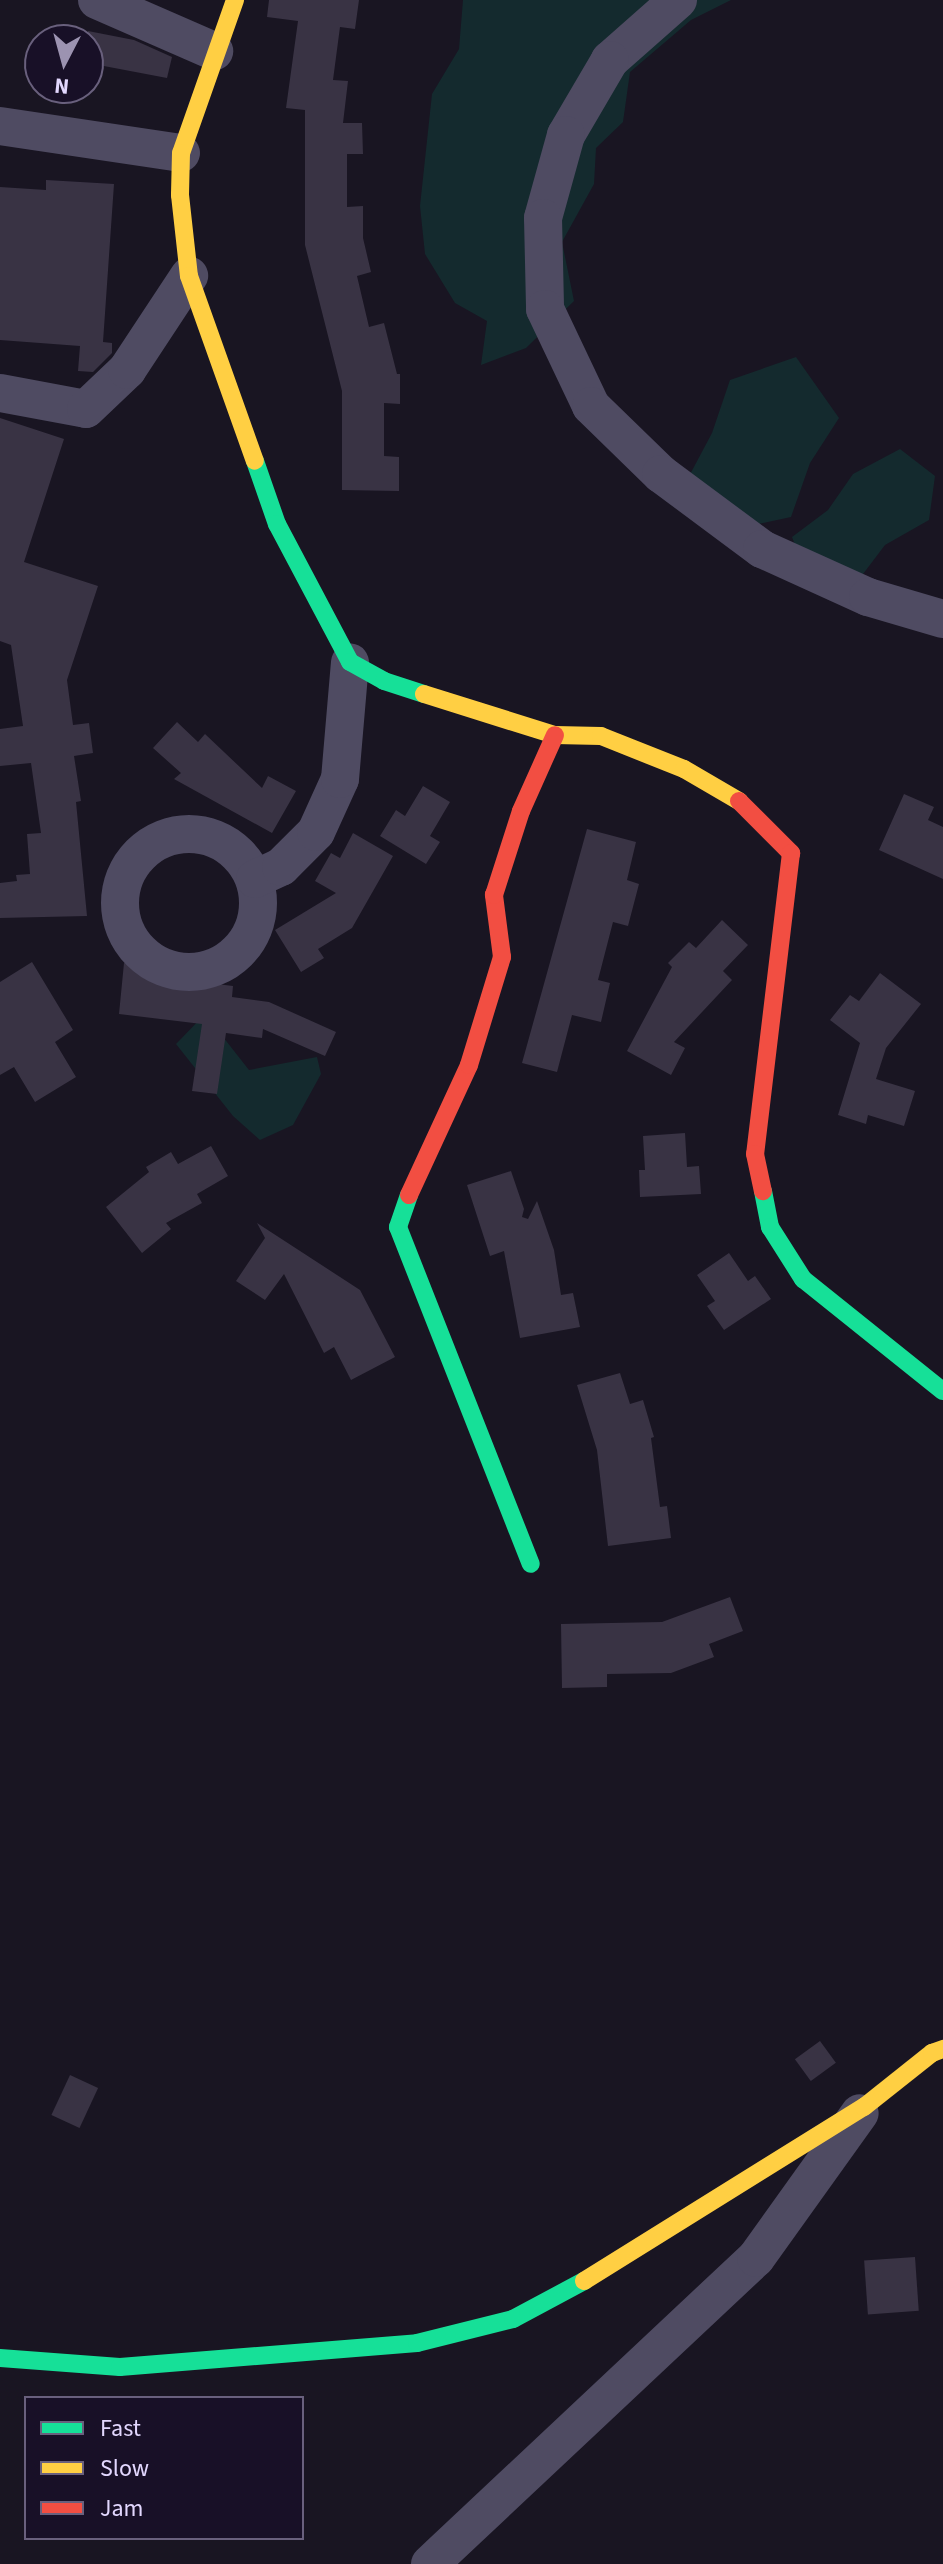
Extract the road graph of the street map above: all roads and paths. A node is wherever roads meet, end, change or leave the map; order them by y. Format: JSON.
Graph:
{"nodes":[{"id":1,"x":97,"y":0,"type":"edge"},
{"id":2,"x":235,"y":0,"type":"edge"},
{"id":3,"x":678,"y":0,"type":"edge"},
{"id":4,"x":214,"y":51,"type":"junction"},
{"id":5,"x":0,"y":126,"type":"edge"},
{"id":6,"x":181,"y":153,"type":"junction"},
{"id":7,"x":189,"y":276,"type":"junction"},
{"id":8,"x":0,"y":393,"type":"edge"},
{"id":9,"x":943,"y":619,"type":"edge"},
{"id":10,"x":350,"y":662,"type":"junction"},
{"id":11,"x":555,"y":735,"type":"junction"},
{"id":12,"x":255,"y":879,"type":"dead end"},
{"id":13,"x":943,"y":1391,"type":"edge"},
{"id":14,"x":531,"y":1564,"type":"dead end"},
{"id":15,"x":943,"y":2049,"type":"edge"},
{"id":16,"x":864,"y":2107,"type":"junction"},
{"id":17,"x":0,"y":2358,"type":"edge"},
{"id":18,"x":430,"y":2564,"type":"edge"}],
"edges":[{"from":1,"to":4,"type":"street"},
{"from":2,"to":4,"type":"street"},
{"from":3,"to":9,"type":"street"},
{"from":4,"to":6,"type":"street"},
{"from":5,"to":6,"type":"street"},
{"from":6,"to":7,"type":"street"},
{"from":7,"to":8,"type":"street"},
{"from":7,"to":10,"type":"street"},
{"from":10,"to":11,"type":"street"},
{"from":10,"to":12,"type":"street"},
{"from":11,"to":13,"type":"street"},
{"from":11,"to":14,"type":"street"},
{"from":15,"to":16,"type":"street"},
{"from":16,"to":17,"type":"street"},
{"from":16,"to":18,"type":"street"}]}
